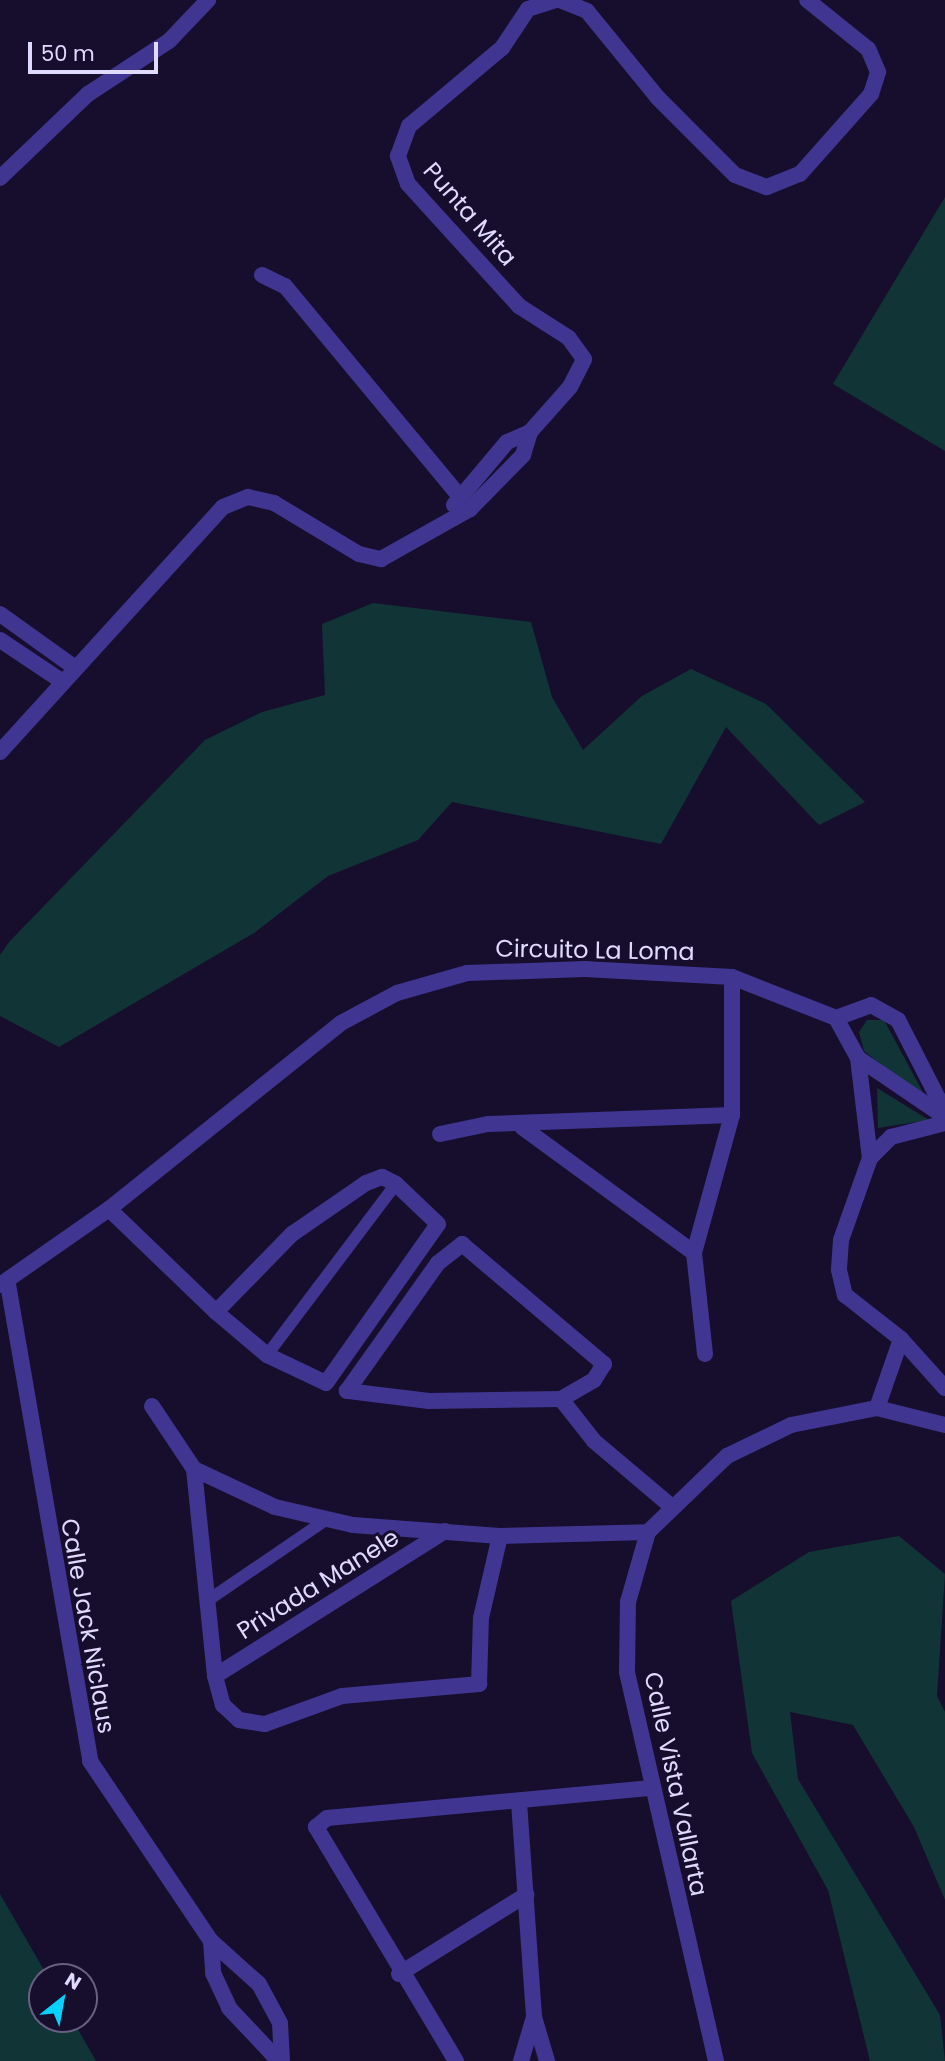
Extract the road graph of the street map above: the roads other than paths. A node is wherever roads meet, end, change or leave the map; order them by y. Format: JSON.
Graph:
{"nodes":[{"id":1,"x":208,"y":0,"type":"edge"},
{"id":2,"x":555,"y":0,"type":"edge"},
{"id":3,"x":560,"y":0,"type":"edge"},
{"id":4,"x":807,"y":0,"type":"edge"},
{"id":5,"x":0,"y":178,"type":"edge"},
{"id":6,"x":262,"y":275,"type":"dead end"},
{"id":7,"x":530,"y":432,"type":"junction"},
{"id":8,"x":459,"y":496,"type":"junction"},
{"id":9,"x":470,"y":509,"type":"junction"},
{"id":10,"x":449,"y":517,"type":"junction"},
{"id":11,"x":2,"y":619,"type":"edge"},
{"id":12,"x":0,"y":640,"type":"edge"},
{"id":13,"x":74,"y":667,"type":"junction"},
{"id":14,"x":63,"y":682,"type":"junction"},
{"id":15,"x":0,"y":752,"type":"edge"},
{"id":16,"x":732,"y":977,"type":"junction"},
{"id":17,"x":836,"y":1018,"type":"junction"},
{"id":18,"x":858,"y":1058,"type":"junction"},
{"id":19,"x":945,"y":1112,"type":"edge"},
{"id":20,"x":732,"y":1115,"type":"junction"},
{"id":21,"x":945,"y":1117,"type":"edge"},
{"id":22,"x":945,"y":1123,"type":"edge"},
{"id":23,"x":522,"y":1127,"type":"junction"},
{"id":24,"x":440,"y":1134,"type":"dead end"},
{"id":25,"x":870,"y":1158,"type":"junction"},
{"id":26,"x":396,"y":1184,"type":"junction"},
{"id":27,"x":109,"y":1209,"type":"junction"},
{"id":28,"x":694,"y":1253,"type":"junction"},
{"id":29,"x":4,"y":1285,"type":"edge"},
{"id":30,"x":216,"y":1312,"type":"junction"},
{"id":31,"x":901,"y":1339,"type":"junction"},
{"id":32,"x":705,"y":1354,"type":"dead end"},
{"id":33,"x":267,"y":1355,"type":"junction"},
{"id":34,"x":945,"y":1388,"type":"edge"},
{"id":35,"x":561,"y":1399,"type":"junction"},
{"id":36,"x":152,"y":1406,"type":"dead end"},
{"id":37,"x":877,"y":1408,"type":"junction"},
{"id":38,"x":945,"y":1424,"type":"edge"},
{"id":39,"x":194,"y":1469,"type":"junction"},
{"id":40,"x":672,"y":1507,"type":"junction"},
{"id":41,"x":327,"y":1520,"type":"junction"},
{"id":42,"x":445,"y":1531,"type":"junction"},
{"id":43,"x":648,"y":1532,"type":"junction"},
{"id":44,"x":500,"y":1536,"type":"junction"},
{"id":45,"x":208,"y":1601,"type":"junction"},
{"id":46,"x":215,"y":1676,"type":"junction"},
{"id":47,"x":652,"y":1788,"type":"junction"},
{"id":48,"x":519,"y":1802,"type":"junction"},
{"id":49,"x":526,"y":1895,"type":"junction"},
{"id":50,"x":211,"y":1941,"type":"junction"},
{"id":51,"x":399,"y":1975,"type":"junction"},
{"id":52,"x":534,"y":2017,"type":"junction"},
{"id":53,"x":281,"y":2061,"type":"edge"},
{"id":54,"x":456,"y":2061,"type":"edge"},
{"id":55,"x":521,"y":2061,"type":"edge"},
{"id":56,"x":547,"y":2061,"type":"edge"},
{"id":57,"x":716,"y":2061,"type":"edge"}],
"edges":[{"from":1,"to":5,"type":"street"},
{"from":2,"to":7,"type":"street","name":"Punta Mita"},
{"from":3,"to":4,"type":"street"},
{"from":6,"to":8,"type":"street"},
{"from":7,"to":8,"type":"street","name":"Punta Mita"},
{"from":7,"to":9,"type":"street","name":"Punta Mita"},
{"from":8,"to":9,"type":"street"},
{"from":8,"to":10,"type":"street","name":"Punta Mita"},
{"from":9,"to":10,"type":"street"},
{"from":10,"to":13,"type":"street"},
{"from":11,"to":13,"type":"street"},
{"from":12,"to":14,"type":"street"},
{"from":13,"to":14,"type":"street"},
{"from":14,"to":15,"type":"street"},
{"from":16,"to":17,"type":"street","name":"Circuito La Loma"},
{"from":16,"to":20,"type":"street"},
{"from":16,"to":27,"type":"street","name":"Circuito La Loma"},
{"from":17,"to":18,"type":"street"},
{"from":17,"to":19,"type":"street"},
{"from":18,"to":21,"type":"street"},
{"from":18,"to":25,"type":"street"},
{"from":20,"to":23,"type":"street"},
{"from":20,"to":28,"type":"street"},
{"from":22,"to":25,"type":"street"},
{"from":23,"to":24,"type":"street"},
{"from":23,"to":28,"type":"street"},
{"from":25,"to":31,"type":"street"},
{"from":26,"to":30,"type":"street"},
{"from":26,"to":33,"type":"street"},
{"from":26,"to":33,"type":"street"},
{"from":27,"to":29,"type":"street","name":"Circuito La Loma"},
{"from":27,"to":30,"type":"street"},
{"from":28,"to":32,"type":"street"},
{"from":29,"to":50,"type":"street","name":"Calle Jack Niclaus"},
{"from":30,"to":33,"type":"street"},
{"from":31,"to":34,"type":"street"},
{"from":31,"to":37,"type":"street"},
{"from":35,"to":35,"type":"street"},
{"from":35,"to":40,"type":"street"},
{"from":36,"to":39,"type":"street","name":"Privada Manele"},
{"from":37,"to":38,"type":"street","name":"Calle Vista Vallarta"},
{"from":37,"to":40,"type":"street","name":"Calle Vista Vallarta"},
{"from":39,"to":41,"type":"street","name":"Privada Manele"},
{"from":39,"to":45,"type":"street","name":"Privada Manele"},
{"from":40,"to":43,"type":"street","name":"Calle Vista Vallarta"},
{"from":41,"to":42,"type":"street","name":"Privada Manele"},
{"from":41,"to":45,"type":"street","name":"Privada Manele"},
{"from":42,"to":44,"type":"street","name":"Privada Manele"},
{"from":42,"to":46,"type":"street","name":"Privada Manele"},
{"from":43,"to":44,"type":"street","name":"Privada Manele"},
{"from":43,"to":47,"type":"street","name":"Calle Vista Vallarta"},
{"from":44,"to":46,"type":"street","name":"Privada Manele"},
{"from":45,"to":46,"type":"street","name":"Privada Manele"},
{"from":47,"to":48,"type":"street"},
{"from":47,"to":57,"type":"street","name":"Calle Vista Vallarta"},
{"from":48,"to":49,"type":"street"},
{"from":48,"to":51,"type":"street"},
{"from":49,"to":51,"type":"street"},
{"from":49,"to":52,"type":"street"},
{"from":50,"to":53,"type":"street","name":"Calle Jack Niclaus"},
{"from":50,"to":53,"type":"street","name":"Calle Jack Niclaus"},
{"from":51,"to":54,"type":"street"},
{"from":52,"to":55,"type":"street"},
{"from":52,"to":56,"type":"street"}]}
